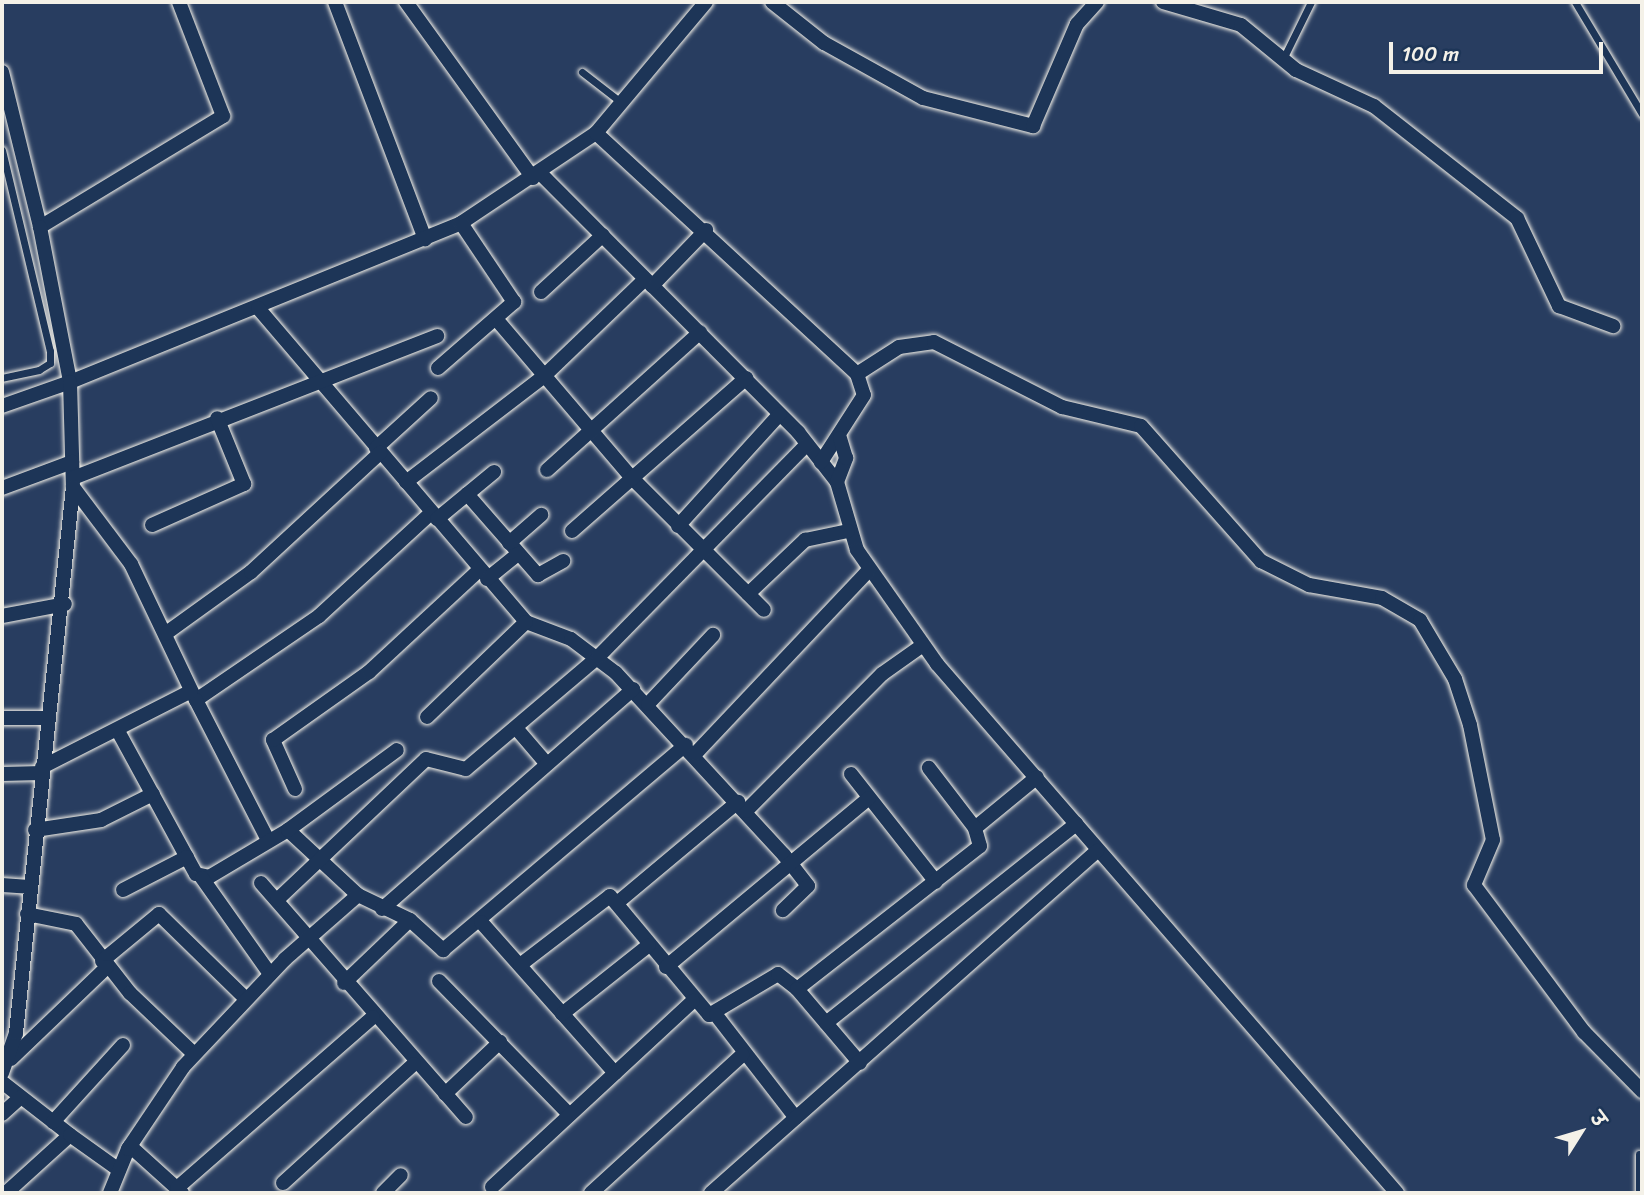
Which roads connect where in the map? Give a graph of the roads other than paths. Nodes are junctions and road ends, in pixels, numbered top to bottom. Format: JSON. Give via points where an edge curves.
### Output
{"nodes":[{"id":1,"x":179,"y":2,"type":"edge"},
{"id":2,"x":335,"y":2,"type":"edge"},
{"id":3,"x":406,"y":2,"type":"edge"},
{"id":4,"x":706,"y":2,"type":"edge"},
{"id":5,"x":772,"y":2,"type":"edge"},
{"id":6,"x":1097,"y":2,"type":"edge"},
{"id":7,"x":1163,"y":2,"type":"edge"},
{"id":8,"x":1311,"y":2,"type":"edge"},
{"id":9,"x":1575,"y":2,"type":"edge"},
{"id":10,"x":1283,"y":59,"type":"junction"},
{"id":11,"x":2,"y":72,"type":"edge"},
{"id":12,"x":582,"y":72,"type":"dead end"},
{"id":13,"x":622,"y":103,"type":"junction"},
{"id":14,"x":1642,"y":114,"type":"edge"},
{"id":15,"x":596,"y":133,"type":"junction"},
{"id":16,"x":2,"y":150,"type":"edge"},
{"id":17,"x":537,"y":175,"type":"junction"},
{"id":18,"x":461,"y":223,"type":"junction"},
{"id":19,"x":40,"y":227,"type":"junction"},
{"id":20,"x":706,"y":230,"type":"junction"},
{"id":21,"x":603,"y":236,"type":"junction"},
{"id":22,"x":425,"y":239,"type":"junction"},
{"id":23,"x":649,"y":283,"type":"junction"},
{"id":24,"x":541,"y":292,"type":"dead end"},
{"id":25,"x":258,"y":308,"type":"junction"},
{"id":26,"x":497,"y":320,"type":"junction"},
{"id":27,"x":1613,"y":326,"type":"dead end"},
{"id":28,"x":700,"y":332,"type":"junction"},
{"id":29,"x":437,"y":336,"type":"dead end"},
{"id":30,"x":438,"y":368,"type":"dead end"},
{"id":31,"x":857,"y":374,"type":"junction"},
{"id":32,"x":544,"y":376,"type":"junction"},
{"id":33,"x":2,"y":378,"type":"edge"},
{"id":34,"x":746,"y":378,"type":"junction"},
{"id":35,"x":317,"y":379,"type":"junction"},
{"id":36,"x":70,"y":382,"type":"junction"},
{"id":37,"x":431,"y":398,"type":"dead end"},
{"id":38,"x":2,"y":406,"type":"edge"},
{"id":39,"x":780,"y":414,"type":"junction"},
{"id":40,"x":217,"y":418,"type":"junction"},
{"id":41,"x":592,"y":431,"type":"junction"},
{"id":42,"x":840,"y":438,"type":"junction"},
{"id":43,"x":807,"y":444,"type":"junction"},
{"id":44,"x":378,"y":450,"type":"junction"},
{"id":45,"x":72,"y":462,"type":"junction"},
{"id":46,"x":821,"y":462,"type":"junction"},
{"id":47,"x":547,"y":470,"type":"dead end"},
{"id":48,"x":494,"y":472,"type":"dead end"},
{"id":49,"x":633,"y":479,"type":"junction"},
{"id":50,"x":406,"y":482,"type":"junction"},
{"id":51,"x":837,"y":482,"type":"junction"},
{"id":52,"x":73,"y":483,"type":"junction"},
{"id":53,"x":2,"y":488,"type":"edge"},
{"id":54,"x":467,"y":494,"type":"junction"},
{"id":55,"x":541,"y":515,"type":"dead end"},
{"id":56,"x":434,"y":516,"type":"junction"},
{"id":57,"x":152,"y":525,"type":"dead end"},
{"id":58,"x":678,"y":526,"type":"junction"},
{"id":59,"x":572,"y":531,"type":"dead end"},
{"id":60,"x":848,"y":531,"type":"junction"},
{"id":61,"x":514,"y":548,"type":"junction"},
{"id":62,"x":705,"y":551,"type":"junction"},
{"id":63,"x":563,"y":561,"type":"dead end"},
{"id":64,"x":869,"y":570,"type":"junction"},
{"id":65,"x":483,"y":574,"type":"junction"},
{"id":66,"x":748,"y":594,"type":"junction"},
{"id":67,"x":65,"y":604,"type":"junction"},
{"id":68,"x":764,"y":610,"type":"dead end"},
{"id":69,"x":2,"y":616,"type":"edge"},
{"id":70,"x":526,"y":621,"type":"junction"},
{"id":71,"x":165,"y":634,"type":"junction"},
{"id":72,"x":713,"y":635,"type":"dead end"},
{"id":73,"x":923,"y":645,"type":"junction"},
{"id":74,"x":598,"y":657,"type":"junction"},
{"id":75,"x":633,"y":689,"type":"junction"},
{"id":76,"x":194,"y":696,"type":"junction"},
{"id":77,"x":648,"y":704,"type":"junction"},
{"id":78,"x":2,"y":718,"type":"edge"},
{"id":79,"x":49,"y":718,"type":"junction"},
{"id":80,"x":427,"y":718,"type":"dead end"},
{"id":81,"x":516,"y":728,"type":"junction"},
{"id":82,"x":118,"y":731,"type":"junction"},
{"id":83,"x":397,"y":750,"type":"dead end"},
{"id":84,"x":690,"y":750,"type":"junction"},
{"id":85,"x":546,"y":764,"type":"junction"},
{"id":86,"x":929,"y":768,"type":"dead end"},
{"id":87,"x":42,"y":770,"type":"junction"},
{"id":88,"x":2,"y":774,"type":"edge"},
{"id":89,"x":851,"y":774,"type":"dead end"},
{"id":90,"x":1037,"y":777,"type":"junction"},
{"id":91,"x":295,"y":789,"type":"dead end"},
{"id":92,"x":153,"y":794,"type":"junction"},
{"id":93,"x":869,"y":798,"type":"junction"},
{"id":94,"x":741,"y":807,"type":"junction"},
{"id":95,"x":1076,"y":824,"type":"junction"},
{"id":96,"x":975,"y":828,"type":"junction"},
{"id":97,"x":35,"y":830,"type":"junction"},
{"id":98,"x":288,"y":830,"type":"junction"},
{"id":99,"x":267,"y":838,"type":"junction"},
{"id":100,"x":1097,"y":851,"type":"junction"},
{"id":101,"x":187,"y":857,"type":"junction"},
{"id":102,"x":321,"y":859,"type":"junction"},
{"id":103,"x":792,"y":865,"type":"junction"},
{"id":104,"x":202,"y":878,"type":"junction"},
{"id":105,"x":936,"y":882,"type":"junction"},
{"id":106,"x":261,"y":883,"type":"dead end"},
{"id":107,"x":2,"y":885,"type":"edge"},
{"id":108,"x":29,"y":887,"type":"junction"},
{"id":109,"x":123,"y":890,"type":"dead end"},
{"id":110,"x":358,"y":895,"type":"junction"},
{"id":111,"x":277,"y":900,"type":"junction"},
{"id":112,"x":617,"y":903,"type":"junction"},
{"id":113,"x":382,"y":909,"type":"junction"},
{"id":114,"x":783,"y":910,"type":"dead end"},
{"id":115,"x":27,"y":914,"type":"junction"},
{"id":116,"x":410,"y":920,"type":"junction"},
{"id":117,"x":481,"y":922,"type":"junction"},
{"id":118,"x":308,"y":939,"type":"junction"},
{"id":119,"x":649,"y":944,"type":"junction"},
{"id":120,"x":104,"y":964,"type":"junction"},
{"id":121,"x":520,"y":965,"type":"junction"},
{"id":122,"x":666,"y":967,"type":"junction"},
{"id":123,"x":270,"y":974,"type":"junction"},
{"id":124,"x":439,"y":981,"type":"dead end"},
{"id":125,"x":344,"y":983,"type":"junction"},
{"id":126,"x":797,"y":989,"type":"junction"},
{"id":127,"x":246,"y":999,"type":"junction"},
{"id":128,"x":693,"y":1001,"type":"junction"},
{"id":129,"x":562,"y":1014,"type":"junction"},
{"id":130,"x":716,"y":1015,"type":"junction"},
{"id":131,"x":373,"y":1017,"type":"junction"},
{"id":132,"x":826,"y":1023,"type":"junction"},
{"id":133,"x":500,"y":1042,"type":"junction"},
{"id":134,"x":123,"y":1045,"type":"dead end"},
{"id":135,"x":194,"y":1054,"type":"junction"},
{"id":136,"x":742,"y":1055,"type":"junction"},
{"id":137,"x":10,"y":1059,"type":"junction"},
{"id":138,"x":414,"y":1063,"type":"junction"},
{"id":139,"x":859,"y":1063,"type":"junction"},
{"id":140,"x":2,"y":1073,"type":"edge"},
{"id":141,"x":615,"y":1073,"type":"junction"},
{"id":142,"x":2,"y":1082,"type":"edge"},
{"id":143,"x":1642,"y":1091,"type":"edge"},
{"id":144,"x":445,"y":1094,"type":"junction"},
{"id":145,"x":21,"y":1097,"type":"junction"},
{"id":146,"x":2,"y":1114,"type":"edge"},
{"id":147,"x":569,"y":1114,"type":"junction"},
{"id":148,"x":466,"y":1116,"type":"dead end"},
{"id":149,"x":796,"y":1118,"type":"junction"},
{"id":150,"x":53,"y":1122,"type":"junction"},
{"id":151,"x":69,"y":1135,"type":"junction"},
{"id":152,"x":130,"y":1146,"type":"junction"},
{"id":153,"x":1639,"y":1154,"type":"dead end"},
{"id":154,"x":119,"y":1170,"type":"junction"},
{"id":155,"x":401,"y":1175,"type":"dead end"},
{"id":156,"x":283,"y":1183,"type":"dead end"},
{"id":157,"x":492,"y":1187,"type":"dead end"},
{"id":158,"x":179,"y":1191,"type":"edge"},
{"id":159,"x":110,"y":1192,"type":"edge"},
{"id":160,"x":6,"y":1193,"type":"edge"},
{"id":161,"x":383,"y":1193,"type":"edge"},
{"id":162,"x":591,"y":1193,"type":"edge"},
{"id":163,"x":710,"y":1193,"type":"edge"},
{"id":164,"x":1396,"y":1193,"type":"edge"},
{"id":165,"x":1639,"y":1193,"type":"edge"}],
"edges":[{"from":1,"to":19,"type":"street","via":[[223,116]]},
{"from":2,"to":22,"type":"street"},
{"from":3,"to":17,"type":"street"},
{"from":4,"to":13,"type":"street"},
{"from":5,"to":6,"type":"street","via":[[824,43],[923,98],[1033,126],[1077,24]]},
{"from":7,"to":10,"type":"street","via":[[1241,25]]},
{"from":8,"to":10,"type":"lane","via":[[1296,44]]},
{"from":9,"to":14,"type":"lane"},
{"from":10,"to":27,"type":"street","via":[[1374,106],[1517,218],[1559,306]]},
{"from":11,"to":19,"type":"street"},
{"from":12,"to":13,"type":"lane"},
{"from":13,"to":15,"type":"street"},
{"from":15,"to":17,"type":"street"},
{"from":15,"to":20,"type":"street"},
{"from":16,"to":33,"type":"lane","via":[[50,363]]},
{"from":17,"to":18,"type":"street"},
{"from":17,"to":21,"type":"street"},
{"from":18,"to":22,"type":"street"},
{"from":18,"to":26,"type":"street","via":[[512,296],[512,307]]},
{"from":19,"to":36,"type":"street"},
{"from":20,"to":23,"type":"street"},
{"from":20,"to":31,"type":"street"},
{"from":21,"to":23,"type":"street"},
{"from":21,"to":24,"type":"street"},
{"from":22,"to":25,"type":"street"},
{"from":23,"to":28,"type":"street"},
{"from":23,"to":32,"type":"street"},
{"from":25,"to":35,"type":"street"},
{"from":25,"to":36,"type":"street"},
{"from":26,"to":30,"type":"street"},
{"from":26,"to":32,"type":"street"},
{"from":28,"to":34,"type":"street"},
{"from":28,"to":41,"type":"street"},
{"from":29,"to":35,"type":"street"},
{"from":31,"to":42,"type":"street","via":[[864,395]]},
{"from":31,"to":143,"type":"street","via":[[899,347],[934,342],[956,347],[1062,407],[1141,426],[1261,561],[1309,584],[1382,598],[1420,620],[1455,679],[1470,725],[1493,840],[1474,885],[1584,1032]]},
{"from":32,"to":41,"type":"street"},
{"from":32,"to":50,"type":"street"},
{"from":34,"to":39,"type":"street"},
{"from":34,"to":49,"type":"street"},
{"from":35,"to":40,"type":"street"},
{"from":35,"to":44,"type":"street"},
{"from":36,"to":38,"type":"street"},
{"from":36,"to":45,"type":"street"},
{"from":37,"to":44,"type":"street"},
{"from":39,"to":43,"type":"street"},
{"from":39,"to":58,"type":"street"},
{"from":40,"to":52,"type":"street"},
{"from":40,"to":57,"type":"street","via":[[244,484]]},
{"from":41,"to":47,"type":"street"},
{"from":41,"to":49,"type":"street"},
{"from":42,"to":46,"type":"street"},
{"from":42,"to":51,"type":"street","via":[[846,458]]},
{"from":43,"to":46,"type":"street"},
{"from":43,"to":62,"type":"street"},
{"from":44,"to":50,"type":"street"},
{"from":44,"to":71,"type":"street","via":[[251,572]]},
{"from":45,"to":52,"type":"street"},
{"from":45,"to":53,"type":"street"},
{"from":46,"to":51,"type":"street"},
{"from":48,"to":54,"type":"street"},
{"from":49,"to":58,"type":"street"},
{"from":49,"to":59,"type":"street"},
{"from":50,"to":56,"type":"street"},
{"from":51,"to":60,"type":"street"},
{"from":52,"to":67,"type":"street"},
{"from":52,"to":71,"type":"street","via":[[125,555]]},
{"from":54,"to":56,"type":"street"},
{"from":54,"to":61,"type":"street"},
{"from":55,"to":61,"type":"street"},
{"from":56,"to":65,"type":"street"},
{"from":56,"to":76,"type":"street","via":[[319,616]]},
{"from":58,"to":62,"type":"street"},
{"from":60,"to":64,"type":"street"},
{"from":60,"to":66,"type":"street","via":[[805,540]]},
{"from":61,"to":63,"type":"street","via":[[544,576]]},
{"from":61,"to":65,"type":"street"},
{"from":62,"to":66,"type":"street"},
{"from":62,"to":74,"type":"street"},
{"from":64,"to":73,"type":"street"},
{"from":64,"to":84,"type":"street"},
{"from":65,"to":70,"type":"street"},
{"from":65,"to":91,"type":"street","via":[[378,665],[273,740]]},
{"from":66,"to":68,"type":"street"},
{"from":67,"to":69,"type":"street"},
{"from":67,"to":79,"type":"street"},
{"from":70,"to":74,"type":"street"},
{"from":70,"to":80,"type":"street"},
{"from":71,"to":76,"type":"street"},
{"from":72,"to":77,"type":"street"},
{"from":73,"to":90,"type":"street"},
{"from":73,"to":94,"type":"street","via":[[883,674]]},
{"from":74,"to":75,"type":"street"},
{"from":74,"to":81,"type":"street"},
{"from":75,"to":77,"type":"street"},
{"from":75,"to":85,"type":"street"},
{"from":76,"to":82,"type":"street"},
{"from":76,"to":99,"type":"street"},
{"from":77,"to":84,"type":"street"},
{"from":78,"to":79,"type":"street"},
{"from":79,"to":87,"type":"street"},
{"from":81,"to":85,"type":"street"},
{"from":81,"to":102,"type":"street","via":[[466,769],[426,759]]},
{"from":82,"to":87,"type":"street"},
{"from":82,"to":92,"type":"street"},
{"from":83,"to":98,"type":"street"},
{"from":84,"to":94,"type":"street"},
{"from":84,"to":117,"type":"street"},
{"from":85,"to":113,"type":"street"},
{"from":86,"to":96,"type":"street"},
{"from":87,"to":88,"type":"street"},
{"from":87,"to":97,"type":"street"},
{"from":89,"to":93,"type":"street"},
{"from":90,"to":95,"type":"street"},
{"from":90,"to":96,"type":"street"},
{"from":92,"to":97,"type":"street","via":[[101,820]]},
{"from":92,"to":101,"type":"street"},
{"from":93,"to":103,"type":"street"},
{"from":93,"to":105,"type":"street"},
{"from":94,"to":103,"type":"street"},
{"from":94,"to":112,"type":"street"},
{"from":95,"to":100,"type":"street"},
{"from":95,"to":132,"type":"street"},
{"from":96,"to":105,"type":"street","via":[[981,846]]},
{"from":97,"to":108,"type":"street"},
{"from":98,"to":99,"type":"street"},
{"from":98,"to":102,"type":"street"},
{"from":99,"to":104,"type":"street"},
{"from":100,"to":139,"type":"street"},
{"from":100,"to":164,"type":"street"},
{"from":101,"to":104,"type":"street"},
{"from":101,"to":109,"type":"street"},
{"from":102,"to":110,"type":"street"},
{"from":102,"to":111,"type":"street"},
{"from":103,"to":114,"type":"street","via":[[808,886]]},
{"from":103,"to":122,"type":"street"},
{"from":104,"to":123,"type":"street"},
{"from":105,"to":126,"type":"street"},
{"from":106,"to":111,"type":"street"},
{"from":107,"to":108,"type":"street"},
{"from":108,"to":115,"type":"street"},
{"from":110,"to":113,"type":"street"},
{"from":110,"to":118,"type":"street"},
{"from":111,"to":118,"type":"street"},
{"from":112,"to":119,"type":"street"},
{"from":112,"to":121,"type":"street","via":[[603,896]]},
{"from":113,"to":116,"type":"street"},
{"from":115,"to":120,"type":"street","via":[[68,919]]},
{"from":115,"to":137,"type":"street"},
{"from":116,"to":117,"type":"street","via":[[443,950]]},
{"from":116,"to":125,"type":"street"},
{"from":117,"to":121,"type":"street"},
{"from":118,"to":123,"type":"street"},
{"from":118,"to":125,"type":"street"},
{"from":119,"to":122,"type":"street"},
{"from":119,"to":129,"type":"street"},
{"from":120,"to":127,"type":"street","via":[[159,914]]},
{"from":120,"to":135,"type":"street"},
{"from":120,"to":137,"type":"street"},
{"from":121,"to":129,"type":"street"},
{"from":122,"to":128,"type":"street"},
{"from":123,"to":127,"type":"street"},
{"from":124,"to":133,"type":"street"},
{"from":125,"to":131,"type":"street"},
{"from":126,"to":130,"type":"street","via":[[778,974]]},
{"from":126,"to":132,"type":"street"},
{"from":127,"to":135,"type":"street"},
{"from":128,"to":130,"type":"street"},
{"from":128,"to":141,"type":"street"},
{"from":129,"to":141,"type":"street"},
{"from":130,"to":136,"type":"street"},
{"from":131,"to":138,"type":"street"},
{"from":131,"to":158,"type":"street"},
{"from":132,"to":139,"type":"street"},
{"from":133,"to":144,"type":"street"},
{"from":133,"to":147,"type":"street"},
{"from":134,"to":150,"type":"street"},
{"from":135,"to":152,"type":"street"},
{"from":136,"to":149,"type":"street"},
{"from":136,"to":162,"type":"street"},
{"from":137,"to":140,"type":"street"},
{"from":138,"to":144,"type":"street"},
{"from":138,"to":156,"type":"street"},
{"from":139,"to":149,"type":"street"},
{"from":141,"to":147,"type":"street"},
{"from":142,"to":145,"type":"street"},
{"from":144,"to":148,"type":"street"},
{"from":145,"to":146,"type":"street"},
{"from":145,"to":150,"type":"street"},
{"from":147,"to":157,"type":"street"},
{"from":149,"to":163,"type":"street"},
{"from":150,"to":151,"type":"street"},
{"from":151,"to":154,"type":"street"},
{"from":151,"to":160,"type":"street"},
{"from":152,"to":154,"type":"street"},
{"from":152,"to":158,"type":"street"},
{"from":153,"to":165,"type":"lane"},
{"from":154,"to":159,"type":"street"},
{"from":155,"to":161,"type":"street"}]}
